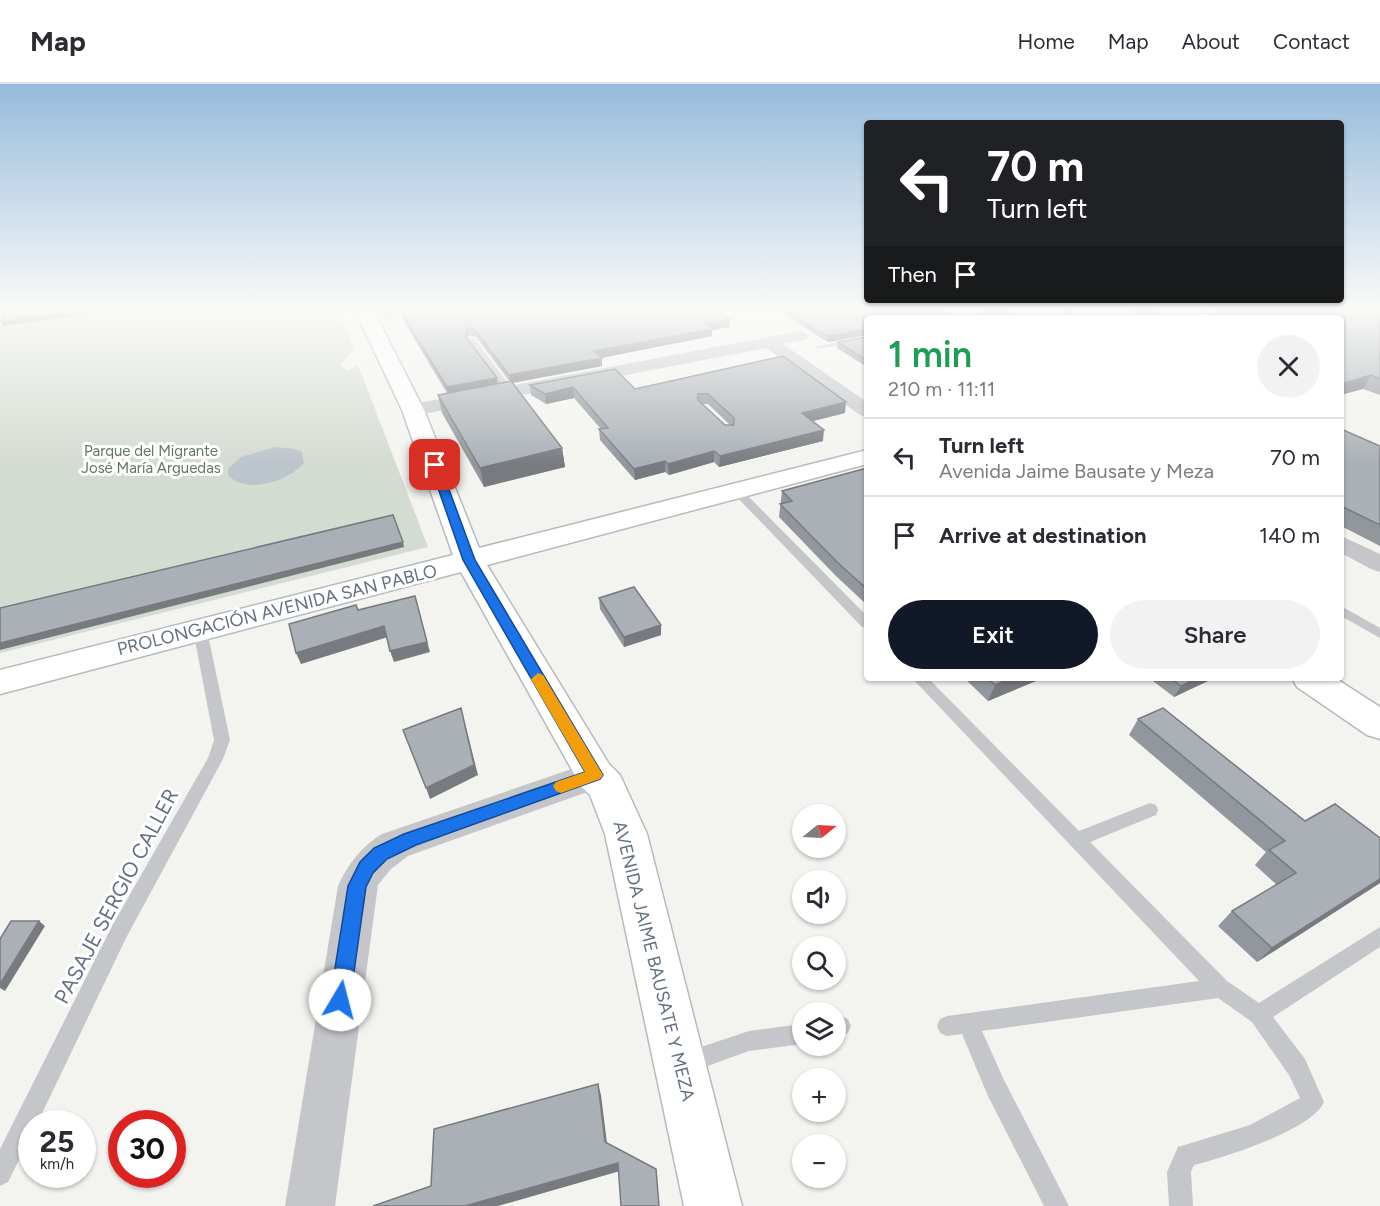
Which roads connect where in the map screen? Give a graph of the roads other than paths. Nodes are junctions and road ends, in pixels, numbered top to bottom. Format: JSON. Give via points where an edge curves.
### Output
{"nodes":[{"id":1,"x":388,"y":360,"type":"edge"},
{"id":2,"x":486,"y":360,"type":"edge"},
{"id":3,"x":675,"y":360,"type":"edge"},
{"id":4,"x":796,"y":360,"type":"edge"},
{"id":5,"x":510,"y":392,"type":"junction"},
{"id":6,"x":864,"y":409,"type":"edge"},
{"id":7,"x":413,"y":410,"type":"junction"},
{"id":8,"x":864,"y":458,"type":"edge"},
{"id":9,"x":737,"y":491,"type":"junction"},
{"id":10,"x":1344,"y":545,"type":"edge"},
{"id":11,"x":469,"y":560,"type":"junction"},
{"id":12,"x":1380,"y":564,"type":"edge"},
{"id":13,"x":1344,"y":612,"type":"edge"},
{"id":14,"x":864,"y":621,"type":"edge"},
{"id":15,"x":201,"y":630,"type":"junction"},
{"id":16,"x":1380,"y":634,"type":"edge"},
{"id":17,"x":922,"y":681,"type":"edge"},
{"id":18,"x":1314,"y":681,"type":"edge"},
{"id":19,"x":0,"y":682,"type":"edge"},
{"id":20,"x":1380,"y":725,"type":"edge"},
{"id":21,"x":595,"y":775,"type":"junction"},
{"id":22,"x":1150,"y":810,"type":"dead end"},
{"id":23,"x":1077,"y":840,"type":"junction"},
{"id":24,"x":1380,"y":936,"type":"edge"},
{"id":25,"x":1220,"y":988,"type":"junction"},
{"id":26,"x":1259,"y":1015,"type":"junction"},
{"id":27,"x":792,"y":1035,"type":"edge"},
{"id":28,"x":680,"y":1065,"type":"junction"},
{"id":29,"x":0,"y":1174,"type":"edge"},
{"id":30,"x":310,"y":1206,"type":"edge"},
{"id":31,"x":713,"y":1206,"type":"edge"},
{"id":32,"x":1057,"y":1206,"type":"edge"},
{"id":33,"x":1181,"y":1206,"type":"edge"}],
"edges":[{"from":1,"to":7,"type":"street","name":"AVENIDA JAIME BAUSATE Y MEZA"},
{"from":2,"to":5,"type":"lane"},
{"from":3,"to":5,"type":"street"},
{"from":4,"to":6,"type":"street"},
{"from":5,"to":7,"type":"street"},
{"from":7,"to":11,"type":"street","name":"AVENIDA JAIME BAUSATE Y MEZA"},
{"from":8,"to":9,"type":"street","name":"PROLONGACIÓN AVENIDA SAN PABLO"},
{"from":9,"to":11,"type":"street","name":"PROLONGACIÓN AVENIDA SAN PABLO"},
{"from":9,"to":14,"type":"lane"},
{"from":10,"to":12,"type":"street"},
{"from":11,"to":15,"type":"street","name":"PROLONGACIÓN AVENIDA SAN PABLO"},
{"from":11,"to":21,"type":"street","name":"AVENIDA JAIME BAUSATE Y MEZA"},
{"from":13,"to":16,"type":"lane"},
{"from":15,"to":19,"type":"street","name":"PROLONGACIÓN AVENIDA SAN PABLO"},
{"from":15,"to":29,"type":"lane","name":"PASAJE SERGIO CALLER","via":[[222,740],[215,759],[119,932]]},
{"from":17,"to":23,"type":"lane"},
{"from":18,"to":20,"type":"street"},
{"from":21,"to":28,"type":"street","name":"AVENIDA JAIME BAUSATE Y MEZA","via":[[606,786],[626,834]]},
{"from":21,"to":30,"type":"street","via":[[395,845],[366,867],[357,886]]},
{"from":22,"to":23,"type":"lane"},
{"from":23,"to":25,"type":"lane"},
{"from":24,"to":26,"type":"lane"},
{"from":25,"to":26,"type":"lane"},
{"from":25,"to":32,"type":"lane","via":[[957,1024],[996,1088]]},
{"from":26,"to":33,"type":"lane","via":[[1297,1067],[1313,1102],[1299,1113],[1223,1148],[1186,1155],[1179,1172]]},
{"from":27,"to":28,"type":"lane","via":[[749,1041]]},
{"from":28,"to":31,"type":"street","name":"AVENIDA JAIME BAUSATE Y MEZA"}]}
